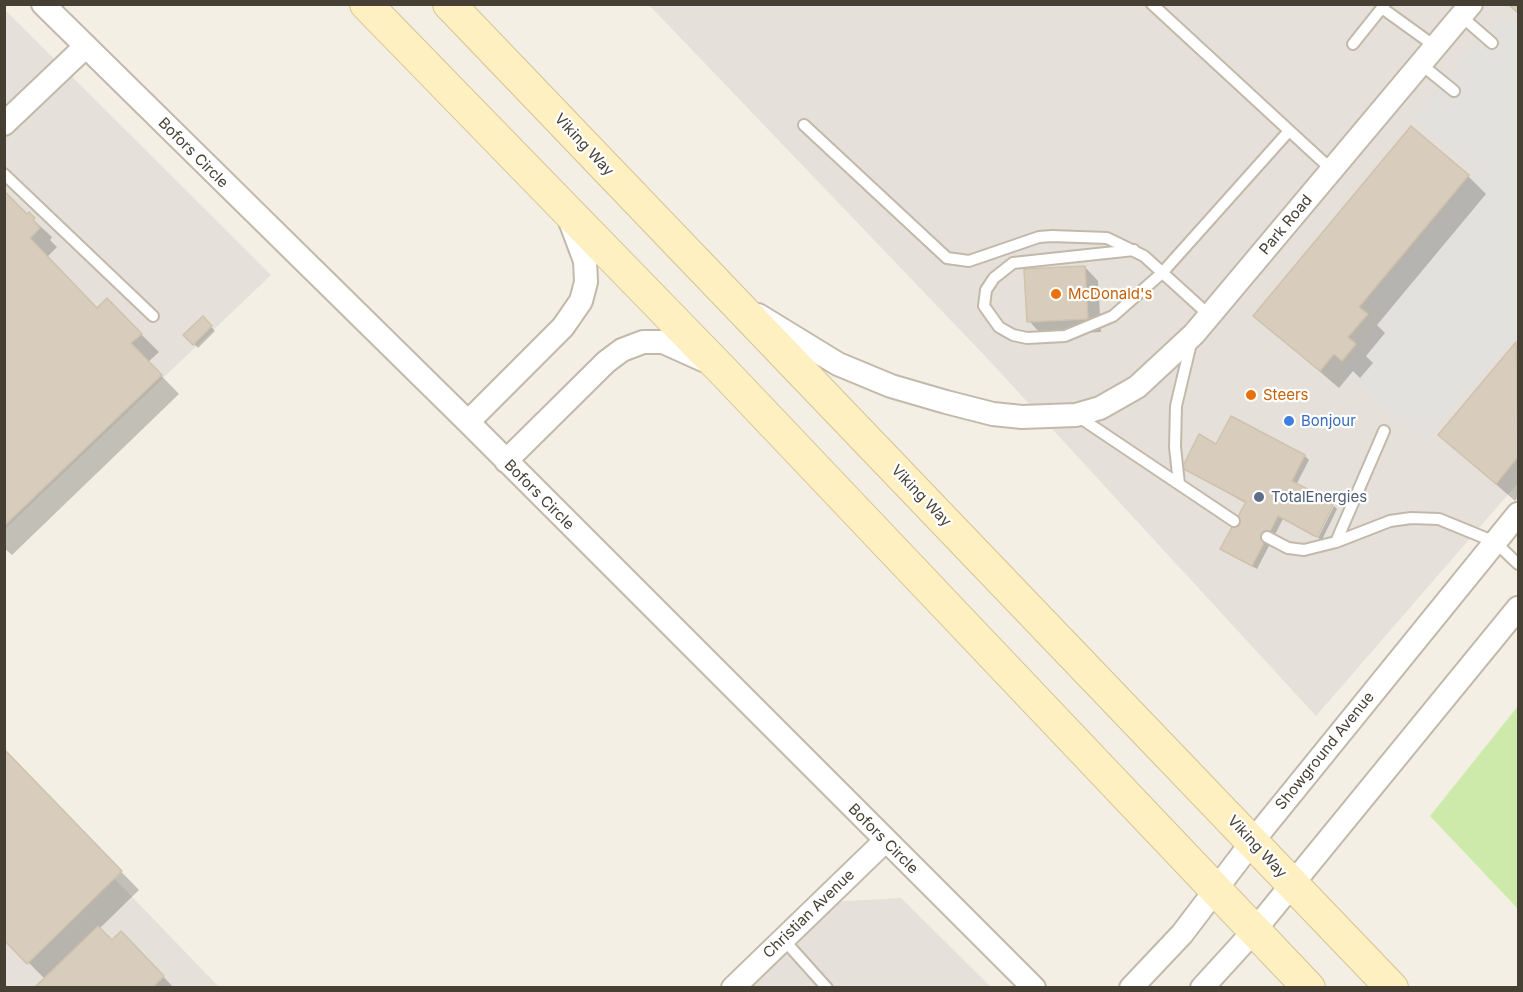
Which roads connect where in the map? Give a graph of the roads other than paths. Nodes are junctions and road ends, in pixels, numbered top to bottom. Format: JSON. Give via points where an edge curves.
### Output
{"nodes":[{"id":1,"x":43,"y":4,"type":"edge"},
{"id":2,"x":366,"y":4,"type":"edge"},
{"id":3,"x":449,"y":4,"type":"edge"},
{"id":4,"x":1152,"y":4,"type":"edge"},
{"id":5,"x":1383,"y":6,"type":"edge"},
{"id":6,"x":1466,"y":10,"type":"edge"},
{"id":7,"x":1492,"y":43,"type":"dead end"},
{"id":8,"x":1353,"y":44,"type":"dead end"},
{"id":9,"x":86,"y":46,"type":"junction"},
{"id":10,"x":1436,"y":47,"type":"junction"},
{"id":11,"x":1422,"y":65,"type":"junction"},
{"id":12,"x":1454,"y":91,"type":"dead end"},
{"id":13,"x":4,"y":124,"type":"edge"},
{"id":14,"x":804,"y":124,"type":"dead end"},
{"id":15,"x":1289,"y":131,"type":"junction"},
{"id":16,"x":1333,"y":171,"type":"junction"},
{"id":17,"x":4,"y":174,"type":"edge"},
{"id":18,"x":561,"y":203,"type":"junction"},
{"id":19,"x":1134,"y":250,"type":"junction"},
{"id":20,"x":1162,"y":273,"type":"junction"},
{"id":21,"x":726,"y":295,"type":"junction"},
{"id":22,"x":1209,"y":315,"type":"junction"},
{"id":23,"x":153,"y":316,"type":"dead end"},
{"id":24,"x":1194,"y":334,"type":"junction"},
{"id":25,"x":727,"y":375,"type":"junction"},
{"id":26,"x":1076,"y":415,"type":"junction"},
{"id":27,"x":468,"y":422,"type":"junction"},
{"id":28,"x":1384,"y":431,"type":"dead end"},
{"id":29,"x":506,"y":461,"type":"junction"},
{"id":30,"x":1179,"y":484,"type":"junction"},
{"id":31,"x":1518,"y":514,"type":"edge"},
{"id":32,"x":1234,"y":521,"type":"dead end"},
{"id":33,"x":1267,"y":537,"type":"dead end"},
{"id":34,"x":1336,"y":542,"type":"junction"},
{"id":35,"x":1495,"y":542,"type":"junction"},
{"id":36,"x":1518,"y":564,"type":"edge"},
{"id":37,"x":1518,"y":608,"type":"edge"},
{"id":38,"x":885,"y":841,"type":"junction"},
{"id":39,"x":1252,"y":842,"type":"junction"},
{"id":40,"x":1292,"y":885,"type":"junction"},
{"id":41,"x":1216,"y":891,"type":"junction"},
{"id":42,"x":1254,"y":931,"type":"junction"},
{"id":43,"x":783,"y":939,"type":"junction"},
{"id":44,"x":1027,"y":985,"type":"edge"},
{"id":45,"x":733,"y":987,"type":"edge"},
{"id":46,"x":827,"y":987,"type":"edge"},
{"id":47,"x":1131,"y":987,"type":"edge"},
{"id":48,"x":1202,"y":987,"type":"edge"},
{"id":49,"x":1309,"y":987,"type":"edge"},
{"id":50,"x":1392,"y":987,"type":"edge"}],
"edges":[{"from":1,"to":9,"type":"street","name":"Bofors Circle"},
{"from":2,"to":18,"type":"main road"},
{"from":3,"to":21,"type":"main road","name":"Viking Way"},
{"from":4,"to":15,"type":"lane"},
{"from":5,"to":8,"type":"lane"},
{"from":5,"to":10,"type":"lane"},
{"from":6,"to":7,"type":"lane"},
{"from":6,"to":10,"type":"street","name":"Park Road"},
{"from":9,"to":13,"type":"street"},
{"from":9,"to":27,"type":"street","name":"Bofors Circle"},
{"from":10,"to":11,"type":"street","name":"Park Road"},
{"from":11,"to":12,"type":"lane"},
{"from":11,"to":16,"type":"street","name":"Park Road"},
{"from":14,"to":19,"type":"lane","via":[[946,258],[969,261],[1052,236],[1107,238]]},
{"from":15,"to":16,"type":"lane"},
{"from":15,"to":20,"type":"lane"},
{"from":16,"to":22,"type":"street","name":"Park Road"},
{"from":17,"to":23,"type":"lane"},
{"from":18,"to":25,"type":"main road"},
{"from":18,"to":27,"type":"street","via":[[585,261],[586,282],[581,301],[563,327]]},
{"from":19,"to":20,"type":"lane"},
{"from":19,"to":20,"type":"lane","via":[[1013,263],[994,278],[986,290],[984,306],[999,327],[1013,335],[1065,336],[1113,316]]},
{"from":20,"to":22,"type":"lane"},
{"from":21,"to":26,"type":"street","name":"Park Road","via":[[838,364],[891,386],[993,414]]},
{"from":21,"to":39,"type":"main road","name":"Viking Way"},
{"from":22,"to":24,"type":"street","name":"Park Road"},
{"from":24,"to":26,"type":"street","name":"Park Road","via":[[1137,387],[1100,408]]},
{"from":24,"to":30,"type":"lane","via":[[1176,406]]},
{"from":25,"to":29,"type":"street","via":[[691,352],[663,342],[629,347],[606,362]]},
{"from":25,"to":41,"type":"main road"},
{"from":26,"to":30,"type":"lane"},
{"from":27,"to":29,"type":"street","name":"Bofors Circle"},
{"from":28,"to":34,"type":"lane"},
{"from":29,"to":38,"type":"street","name":"Bofors Circle"},
{"from":30,"to":32,"type":"lane"},
{"from":31,"to":35,"type":"street","name":"Showground Avenue"},
{"from":33,"to":34,"type":"lane","via":[[1287,548],[1304,550]]},
{"from":34,"to":35,"type":"lane","via":[[1390,521],[1411,518],[1439,519]]},
{"from":35,"to":36,"type":"lane"},
{"from":35,"to":39,"type":"street","name":"Showground Avenue"},
{"from":37,"to":40,"type":"street"},
{"from":38,"to":43,"type":"street","name":"Christian Avenue"},
{"from":38,"to":44,"type":"street","name":"Bofors Circle"},
{"from":39,"to":40,"type":"main road","name":"Viking Way"},
{"from":39,"to":41,"type":"street","name":"Showground Avenue"},
{"from":40,"to":42,"type":"street"},
{"from":40,"to":50,"type":"main road","name":"Viking Way"},
{"from":41,"to":42,"type":"main road"},
{"from":41,"to":47,"type":"street","name":"Showground Avenue","via":[[1182,934]]},
{"from":42,"to":48,"type":"street"},
{"from":42,"to":49,"type":"main road"},
{"from":43,"to":45,"type":"street","name":"Christian Avenue"},
{"from":43,"to":46,"type":"lane"}]}
